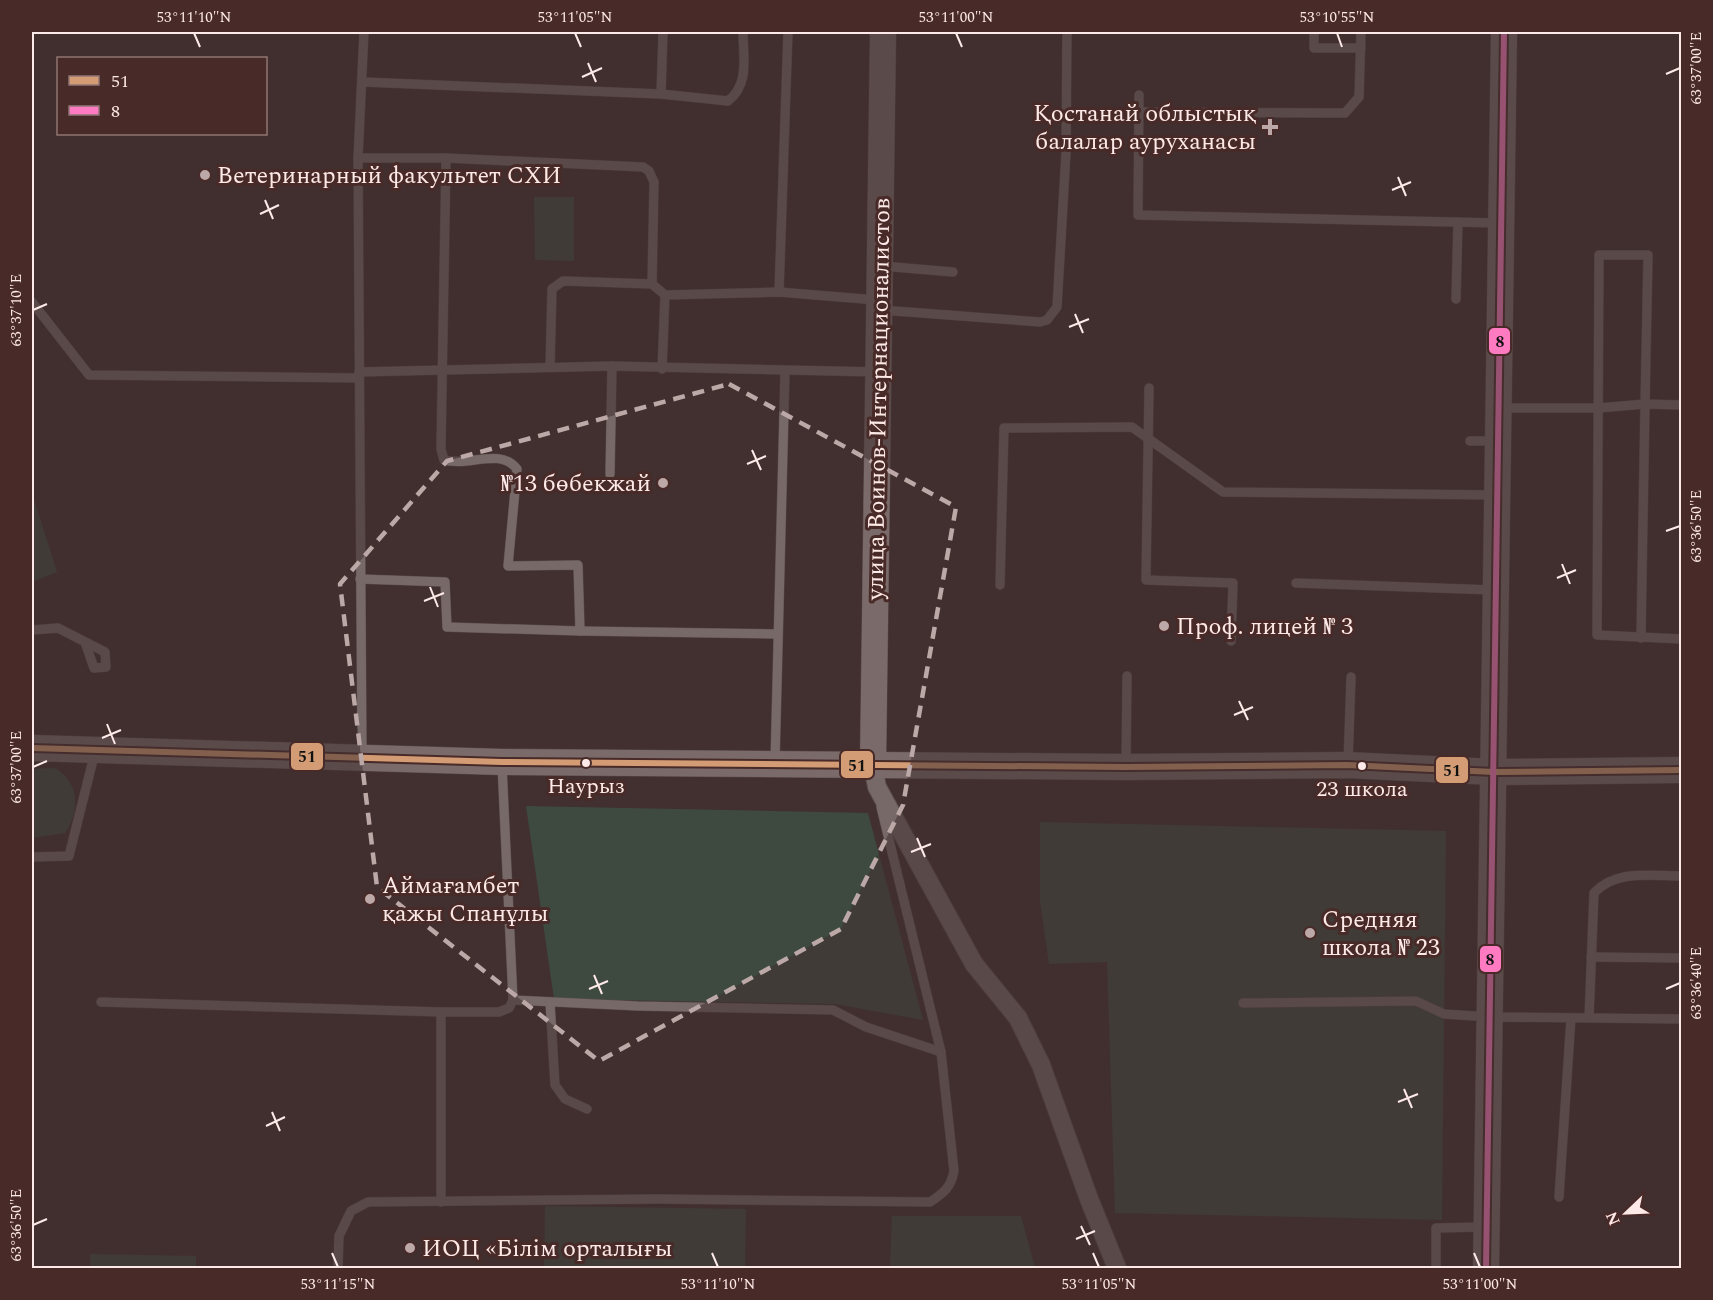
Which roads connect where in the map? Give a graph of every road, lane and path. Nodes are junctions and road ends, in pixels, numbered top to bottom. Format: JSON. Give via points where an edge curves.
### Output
{"nodes":[{"id":1,"x":364,"y":32,"type":"edge"},
{"id":2,"x":663,"y":32,"type":"edge"},
{"id":3,"x":743,"y":32,"type":"edge"},
{"id":4,"x":788,"y":32,"type":"edge"},
{"id":5,"x":883,"y":32,"type":"edge"},
{"id":6,"x":1067,"y":32,"type":"edge"},
{"id":7,"x":1314,"y":32,"type":"edge"},
{"id":8,"x":1361,"y":32,"type":"edge"},
{"id":9,"x":1504,"y":32,"type":"edge"},
{"id":10,"x":1361,"y":48,"type":"junction"},
{"id":11,"x":363,"y":82,"type":"junction"},
{"id":12,"x":661,"y":94,"type":"junction"},
{"id":13,"x":1139,"y":95,"type":"dead end"},
{"id":14,"x":1139,"y":112,"type":"junction"},
{"id":15,"x":358,"y":158,"type":"junction"},
{"id":16,"x":446,"y":158,"type":"junction"},
{"id":17,"x":1458,"y":222,"type":"junction"},
{"id":18,"x":1501,"y":223,"type":"junction"},
{"id":19,"x":879,"y":266,"type":"junction"},
{"id":20,"x":952,"y":272,"type":"dead end"},
{"id":21,"x":652,"y":284,"type":"junction"},
{"id":22,"x":778,"y":292,"type":"junction"},
{"id":23,"x":665,"y":295,"type":"junction"},
{"id":24,"x":1456,"y":299,"type":"dead end"},
{"id":25,"x":32,"y":302,"type":"edge"},
{"id":26,"x":879,"y":305,"type":"junction"},
{"id":27,"x":612,"y":366,"type":"junction"},
{"id":28,"x":550,"y":367,"type":"junction"},
{"id":29,"x":662,"y":369,"type":"junction"},
{"id":30,"x":442,"y":372,"type":"junction"},
{"id":31,"x":785,"y":372,"type":"junction"},
{"id":32,"x":878,"y":372,"type":"junction"},
{"id":33,"x":359,"y":375,"type":"junction"},
{"id":34,"x":1149,"y":388,"type":"dead end"},
{"id":35,"x":1645,"y":404,"type":"junction"},
{"id":36,"x":1682,"y":405,"type":"edge"},
{"id":37,"x":1499,"y":408,"type":"junction"},
{"id":38,"x":1598,"y":408,"type":"junction"},
{"id":39,"x":1148,"y":438,"type":"junction"},
{"id":40,"x":1470,"y":441,"type":"dead end"},
{"id":41,"x":1498,"y":441,"type":"junction"},
{"id":42,"x":610,"y":474,"type":"dead end"},
{"id":43,"x":1498,"y":495,"type":"junction"},
{"id":44,"x":360,"y":579,"type":"junction"},
{"id":45,"x":1296,"y":583,"type":"dead end"},
{"id":46,"x":1000,"y":585,"type":"dead end"},
{"id":47,"x":1496,"y":590,"type":"junction"},
{"id":48,"x":32,"y":630,"type":"edge"},
{"id":49,"x":580,"y":631,"type":"junction"},
{"id":50,"x":778,"y":634,"type":"junction"},
{"id":51,"x":1641,"y":638,"type":"junction"},
{"id":52,"x":1682,"y":639,"type":"edge"},
{"id":53,"x":1231,"y":641,"type":"dead end"},
{"id":54,"x":85,"y":642,"type":"dead end"},
{"id":55,"x":1127,"y":676,"type":"dead end"},
{"id":56,"x":1351,"y":677,"type":"dead end"},
{"id":57,"x":32,"y":748,"type":"edge"},
{"id":58,"x":95,"y":749,"type":"junction"},
{"id":59,"x":362,"y":757,"type":"junction"},
{"id":60,"x":502,"y":762,"type":"junction"},
{"id":61,"x":775,"y":765,"type":"junction"},
{"id":62,"x":1347,"y":765,"type":"junction"},
{"id":63,"x":1126,"y":767,"type":"junction"},
{"id":64,"x":1682,"y":770,"type":"edge"},
{"id":65,"x":1494,"y":772,"type":"junction"},
{"id":66,"x":875,"y":776,"type":"junction"},
{"id":67,"x":32,"y":857,"type":"edge"},
{"id":68,"x":1682,"y":876,"type":"edge"},
{"id":69,"x":1591,"y":957,"type":"junction"},
{"id":70,"x":1682,"y":957,"type":"edge"},
{"id":71,"x":513,"y":1000,"type":"junction"},
{"id":72,"x":101,"y":1002,"type":"dead end"},
{"id":73,"x":550,"y":1002,"type":"junction"},
{"id":74,"x":1243,"y":1003,"type":"dead end"},
{"id":75,"x":441,"y":1012,"type":"junction"},
{"id":76,"x":1490,"y":1017,"type":"junction"},
{"id":77,"x":1571,"y":1018,"type":"junction"},
{"id":78,"x":1589,"y":1018,"type":"junction"},
{"id":79,"x":1682,"y":1019,"type":"edge"},
{"id":80,"x":940,"y":1052,"type":"junction"},
{"id":81,"x":587,"y":1109,"type":"dead end"},
{"id":82,"x":1559,"y":1197,"type":"dead end"},
{"id":83,"x":441,"y":1202,"type":"junction"},
{"id":84,"x":1487,"y":1227,"type":"junction"},
{"id":85,"x":338,"y":1269,"type":"edge"},
{"id":86,"x":1117,"y":1269,"type":"edge"},
{"id":87,"x":1436,"y":1269,"type":"edge"},
{"id":88,"x":1486,"y":1269,"type":"edge"}],
"edges":[{"from":1,"to":11,"type":"lane"},
{"from":2,"to":12,"type":"lane"},
{"from":3,"to":12,"type":"lane","via":[[743,80],[736,95],[728,101]]},
{"from":4,"to":22,"type":"lane"},
{"from":5,"to":19,"type":"main road","name":"улица Воинов-Интернационалистов"},
{"from":6,"to":26,"type":"lane","via":[[1066,153],[1057,307],[1053,314],[1040,322]]},
{"from":7,"to":10,"type":"lane","via":[[1314,48]]},
{"from":8,"to":10,"type":"lane"},
{"from":9,"to":18,"type":"main road"},
{"from":10,"to":14,"type":"lane","via":[[1359,97],[1345,113]]},
{"from":11,"to":12,"type":"lane"},
{"from":11,"to":15,"type":"lane"},
{"from":13,"to":14,"type":"lane"},
{"from":14,"to":17,"type":"lane","via":[[1138,215]]},
{"from":15,"to":16,"type":"lane"},
{"from":15,"to":33,"type":"lane"},
{"from":16,"to":21,"type":"lane","via":[[643,167],[654,182]]},
{"from":16,"to":30,"type":"lane"},
{"from":17,"to":18,"type":"lane"},
{"from":17,"to":24,"type":"lane"},
{"from":18,"to":37,"type":"main road"},
{"from":19,"to":20,"type":"lane"},
{"from":19,"to":26,"type":"main road","name":"улица Воинов-Интернационалистов"},
{"from":21,"to":23,"type":"lane"},
{"from":21,"to":28,"type":"lane","via":[[556,284],[552,289]]},
{"from":22,"to":23,"type":"lane"},
{"from":22,"to":26,"type":"lane"},
{"from":23,"to":29,"type":"lane"},
{"from":25,"to":33,"type":"lane","via":[[89,375]]},
{"from":26,"to":32,"type":"main road","name":"улица Воинов-Интернационалистов"},
{"from":27,"to":28,"type":"lane"},
{"from":27,"to":29,"type":"lane"},
{"from":27,"to":42,"type":"lane"},
{"from":28,"to":30,"type":"lane"},
{"from":29,"to":31,"type":"lane"},
{"from":30,"to":33,"type":"lane"},
{"from":30,"to":49,"type":"lane","via":[[444,460],[454,463],[505,458],[512,462],[517,469],[508,566],[578,565]]},
{"from":31,"to":32,"type":"lane"},
{"from":31,"to":50,"type":"lane"},
{"from":32,"to":66,"type":"main road","name":"улица Воинов-Интернационалистов"},
{"from":33,"to":44,"type":"lane"},
{"from":34,"to":39,"type":"lane"},
{"from":35,"to":36,"type":"lane"},
{"from":35,"to":38,"type":"lane"},
{"from":35,"to":38,"type":"lane","via":[[1648,255],[1599,255]]},
{"from":35,"to":51,"type":"lane"},
{"from":37,"to":38,"type":"lane"},
{"from":37,"to":41,"type":"main road"},
{"from":38,"to":51,"type":"lane","via":[[1597,635]]},
{"from":39,"to":43,"type":"lane","via":[[1223,492]]},
{"from":39,"to":46,"type":"lane","via":[[1132,427],[1004,428]]},
{"from":39,"to":53,"type":"lane","via":[[1146,580],[1233,583]]},
{"from":40,"to":41,"type":"lane"},
{"from":41,"to":43,"type":"main road"},
{"from":43,"to":47,"type":"main road"},
{"from":44,"to":49,"type":"lane","via":[[445,582],[447,627]]},
{"from":44,"to":59,"type":"lane"},
{"from":45,"to":47,"type":"lane"},
{"from":47,"to":65,"type":"main road"},
{"from":48,"to":54,"type":"lane","via":[[58,628]]},
{"from":49,"to":50,"type":"lane"},
{"from":50,"to":61,"type":"lane"},
{"from":51,"to":52,"type":"lane"},
{"from":55,"to":63,"type":"lane"},
{"from":56,"to":62,"type":"lane"},
{"from":57,"to":58,"type":"main road"},
{"from":58,"to":59,"type":"main road"},
{"from":58,"to":67,"type":"lane","via":[[69,856]]},
{"from":59,"to":60,"type":"main road"},
{"from":60,"to":61,"type":"main road"},
{"from":60,"to":71,"type":"lane"},
{"from":61,"to":66,"type":"main road"},
{"from":62,"to":63,"type":"main road"},
{"from":62,"to":65,"type":"main road"},
{"from":63,"to":66,"type":"main road"},
{"from":64,"to":65,"type":"main road"},
{"from":65,"to":76,"type":"main road"},
{"from":66,"to":80,"type":"lane"},
{"from":66,"to":86,"type":"street","via":[[974,964],[1018,1018],[1041,1065]]},
{"from":68,"to":69,"type":"lane","via":[[1624,876],[1604,882],[1594,893]]},
{"from":69,"to":70,"type":"lane"},
{"from":69,"to":78,"type":"lane"},
{"from":71,"to":73,"type":"lane"},
{"from":71,"to":75,"type":"lane","via":[[509,1008],[499,1012]]},
{"from":72,"to":75,"type":"lane"},
{"from":73,"to":80,"type":"lane","via":[[833,1010],[866,1027]]},
{"from":73,"to":81,"type":"lane","via":[[555,1085],[565,1099]]},
{"from":74,"to":76,"type":"lane","via":[[1416,1001],[1444,1014]]},
{"from":75,"to":83,"type":"lane"},
{"from":76,"to":77,"type":"lane"},
{"from":76,"to":84,"type":"main road"},
{"from":77,"to":78,"type":"lane"},
{"from":77,"to":82,"type":"lane"},
{"from":78,"to":79,"type":"lane"},
{"from":80,"to":83,"type":"lane","via":[[954,1171],[945,1192],[930,1202],[657,1198]]},
{"from":83,"to":85,"type":"lane","via":[[368,1202],[351,1211],[339,1236]]},
{"from":84,"to":87,"type":"lane","via":[[1436,1228]]},
{"from":84,"to":88,"type":"main road"}]}
